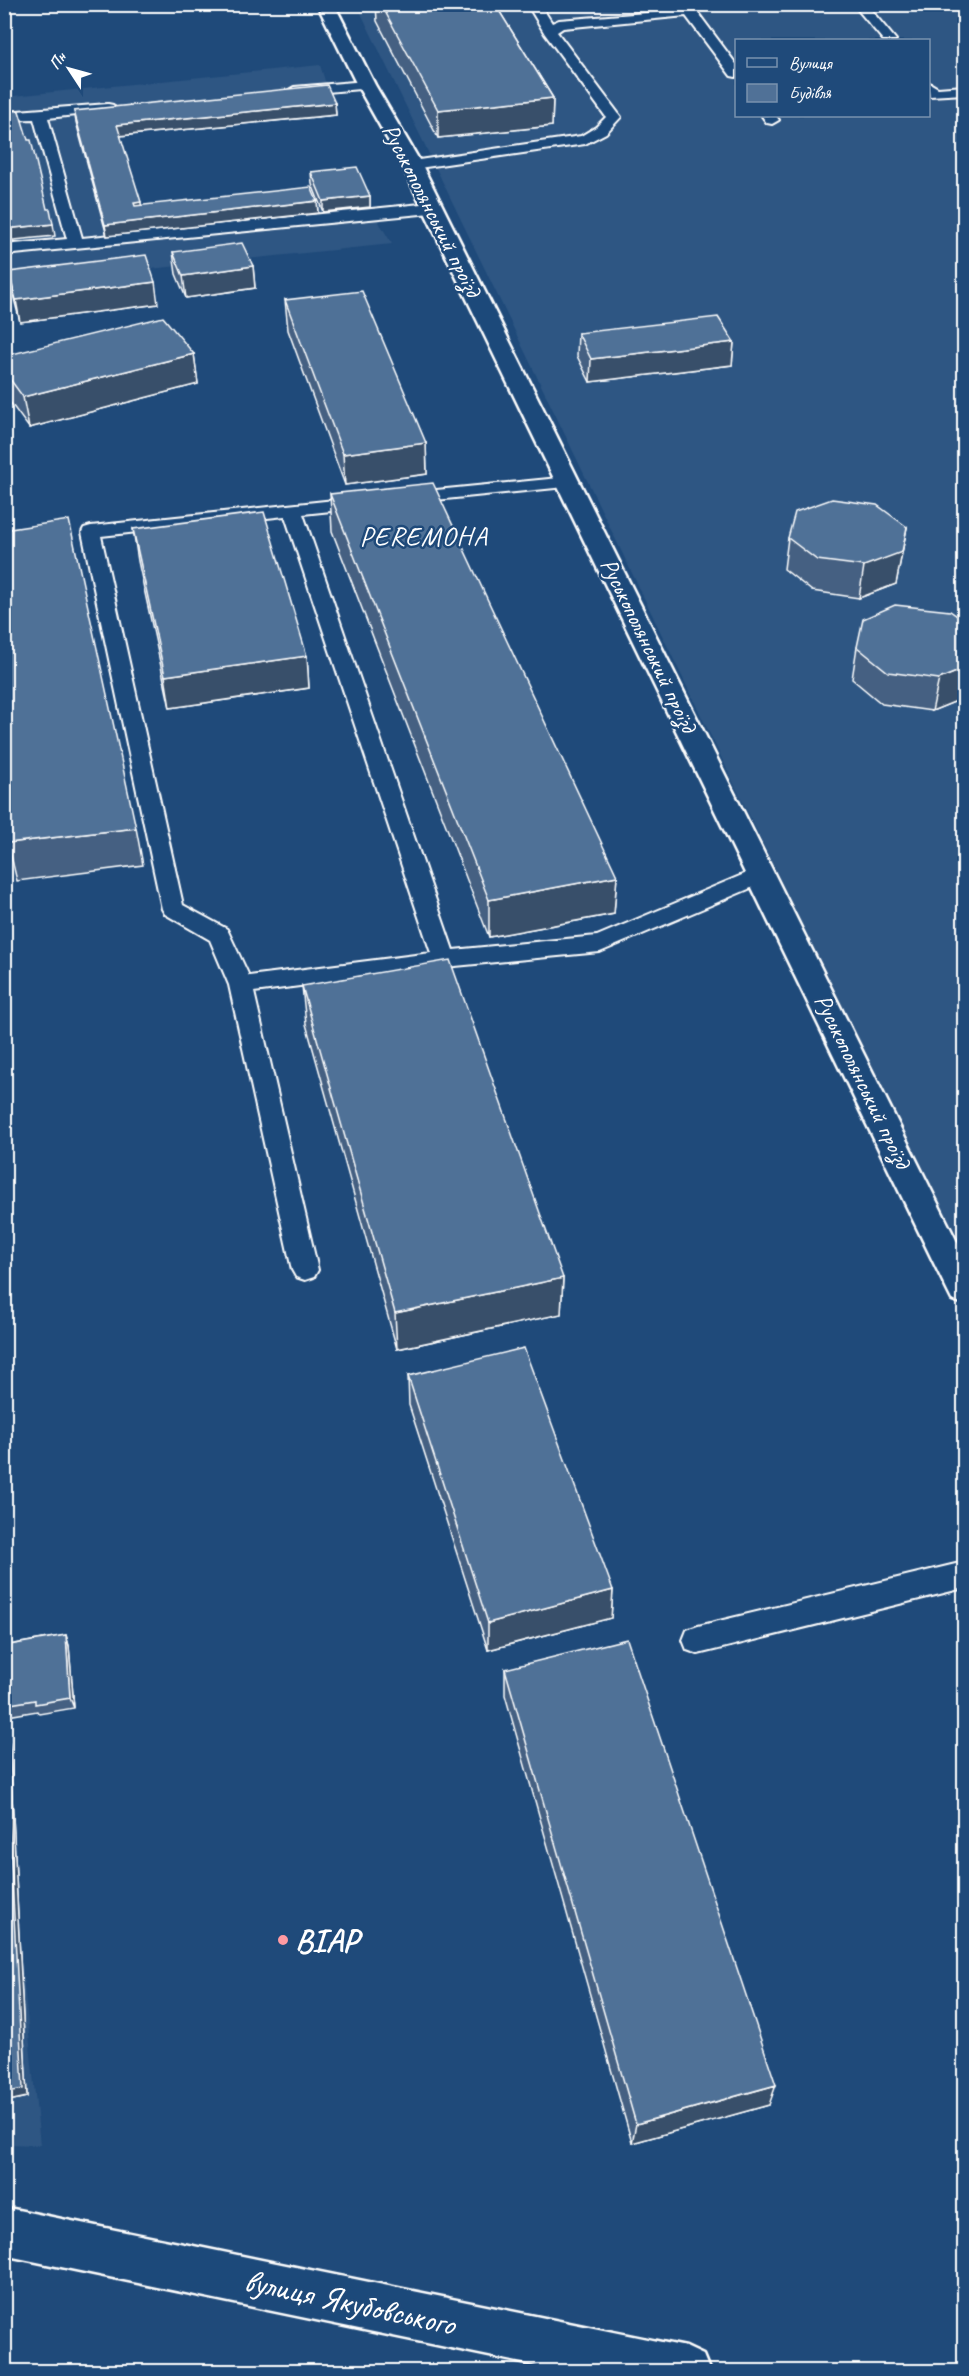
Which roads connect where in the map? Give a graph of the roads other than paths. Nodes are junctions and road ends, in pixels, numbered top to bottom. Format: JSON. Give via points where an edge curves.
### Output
{"nodes":[{"id":1,"x":325,"y":4,"type":"edge"},
{"id":2,"x":533,"y":4,"type":"edge"},
{"id":3,"x":859,"y":4,"type":"edge"},
{"id":4,"x":687,"y":8,"type":"edge"},
{"id":5,"x":550,"y":31,"type":"junction"},
{"id":6,"x":889,"y":39,"type":"edge"},
{"id":7,"x":735,"y":72,"type":"edge"},
{"id":8,"x":366,"y":85,"type":"junction"},
{"id":9,"x":930,"y":88,"type":"edge"},
{"id":10,"x":964,"y":90,"type":"edge"},
{"id":11,"x":276,"y":92,"type":"edge"},
{"id":12,"x":123,"y":107,"type":"edge"},
{"id":13,"x":40,"y":115,"type":"junction"},
{"id":14,"x":4,"y":116,"type":"edge"},
{"id":15,"x":412,"y":165,"type":"junction"},
{"id":16,"x":431,"y":208,"type":"junction"},
{"id":17,"x":76,"y":244,"type":"junction"},
{"id":18,"x":4,"y":250,"type":"edge"},
{"id":19,"x":569,"y":482,"type":"junction"},
{"id":20,"x":292,"y":510,"type":"junction"},
{"id":21,"x":762,"y":875,"type":"junction"},
{"id":22,"x":445,"y":958,"type":"junction"},
{"id":23,"x":241,"y":985,"type":"junction"},
{"id":24,"x":305,"y":1270,"type":"dead end"},
{"id":25,"x":964,"y":1290,"type":"edge"},
{"id":26,"x":964,"y":1575,"type":"edge"},
{"id":27,"x":698,"y":1641,"type":"dead end"},
{"id":28,"x":13,"y":2234,"type":"dead end"},
{"id":29,"x":686,"y":2372,"type":"edge"}],
"edges":[{"from":1,"to":8,"type":"street","name":"Руськополянський проїзд"},
{"from":2,"to":5,"type":"lane"},
{"from":3,"to":6,"type":"lane"},
{"from":4,"to":5,"type":"lane","via":[[559,24]]},
{"from":4,"to":7,"type":"lane"},
{"from":5,"to":15,"type":"lane","via":[[614,117],[601,130],[585,140]]},
{"from":8,"to":11,"type":"lane"},
{"from":8,"to":15,"type":"street","name":"Руськополянський проїзд"},
{"from":9,"to":10,"type":"lane","via":[[934,93]]},
{"from":12,"to":13,"type":"lane"},
{"from":13,"to":14,"type":"lane"},
{"from":13,"to":17,"type":"lane"},
{"from":15,"to":16,"type":"street","name":"Руськополянський проїзд"},
{"from":16,"to":17,"type":"lane"},
{"from":16,"to":19,"type":"street","name":"Руськополянський проїзд"},
{"from":17,"to":18,"type":"lane"},
{"from":19,"to":20,"type":"lane"},
{"from":19,"to":21,"type":"street","name":"Руськополянський проїзд"},
{"from":20,"to":22,"type":"lane"},
{"from":20,"to":23,"type":"lane","via":[[91,532],[173,909],[219,935]]},
{"from":21,"to":22,"type":"lane","via":[[600,944]]},
{"from":21,"to":25,"type":"street","name":"Руськополянський проїзд"},
{"from":22,"to":23,"type":"lane"},
{"from":23,"to":24,"type":"lane"},
{"from":26,"to":27,"type":"lane"},
{"from":28,"to":29,"type":"street","name":"вулиця Якубовського"}]}
